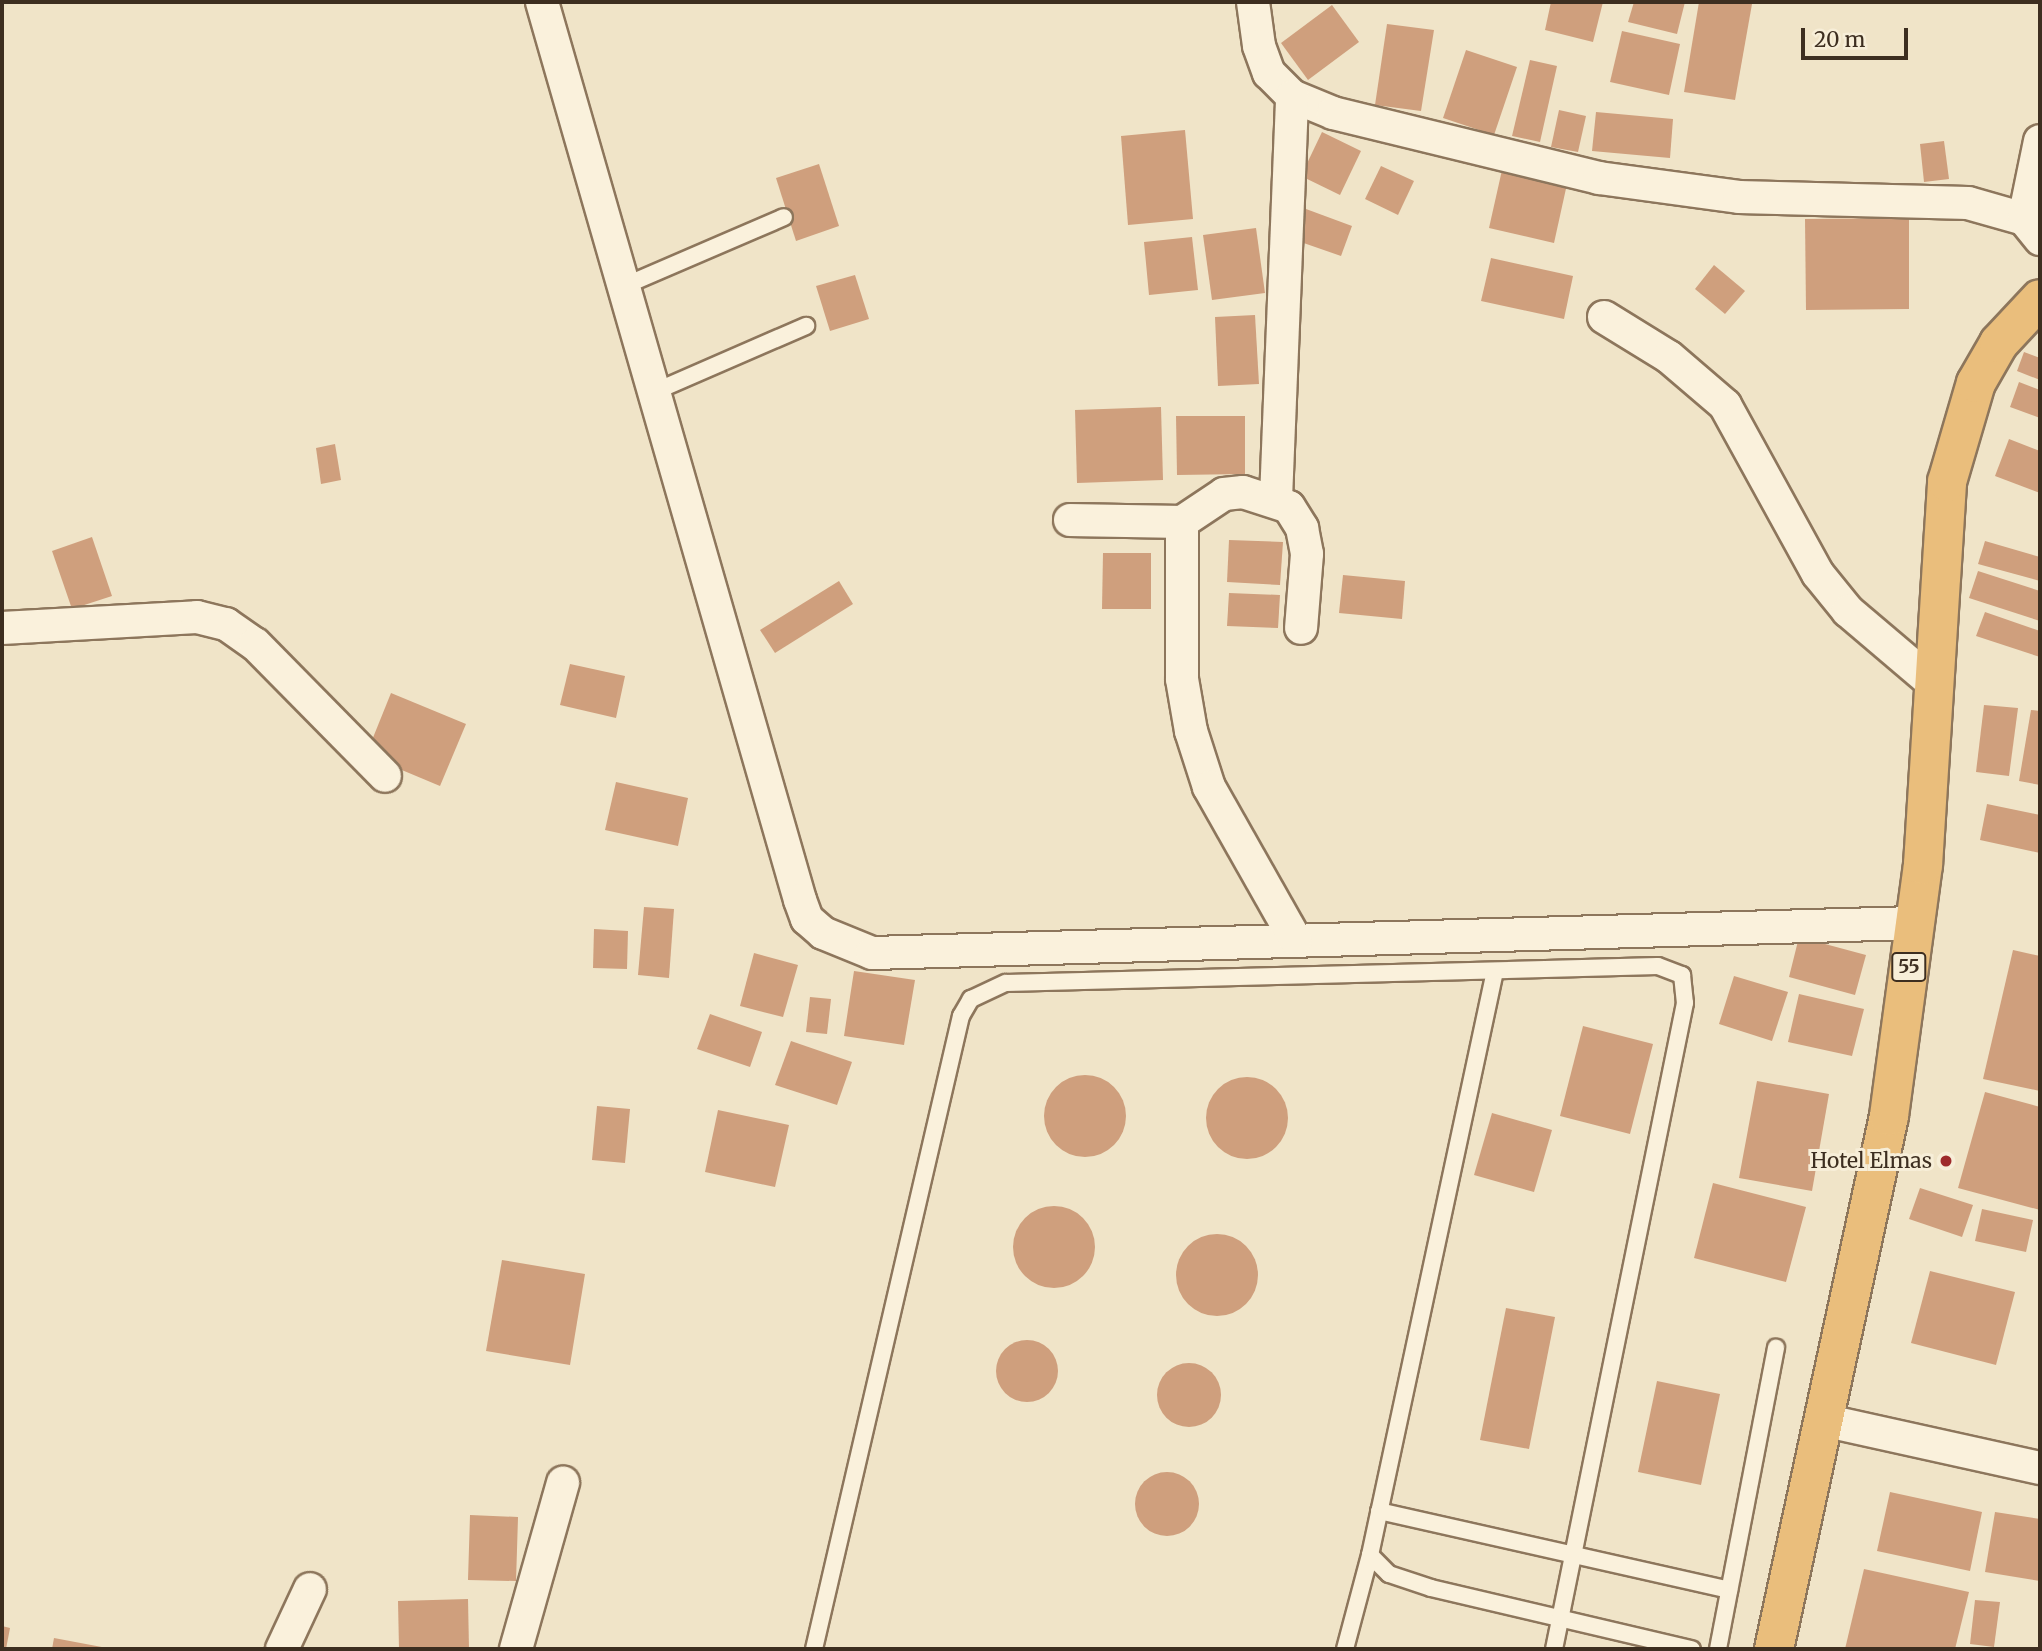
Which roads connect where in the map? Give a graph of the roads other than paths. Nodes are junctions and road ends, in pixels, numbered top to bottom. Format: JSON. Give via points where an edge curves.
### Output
{"nodes":[{"id":1,"x":542,"y":2,"type":"edge"},
{"id":2,"x":1253,"y":2,"type":"edge"},
{"id":3,"x":1292,"y":96,"type":"junction"},
{"id":4,"x":2040,"y":141,"type":"edge"},
{"id":5,"x":784,"y":217,"type":"dead end"},
{"id":6,"x":2032,"y":229,"type":"edge"},
{"id":7,"x":624,"y":286,"type":"junction"},
{"id":8,"x":2040,"y":299,"type":"edge"},
{"id":9,"x":1604,"y":317,"type":"dead end"},
{"id":10,"x":806,"y":326,"type":"dead end"},
{"id":11,"x":654,"y":392,"type":"junction"},
{"id":12,"x":1276,"y":499,"type":"junction"},
{"id":13,"x":1070,"y":520,"type":"dead end"},
{"id":14,"x":1182,"y":522,"type":"junction"},
{"id":15,"x":2,"y":628,"type":"edge"},
{"id":16,"x":1301,"y":628,"type":"dead end"},
{"id":17,"x":1934,"y":684,"type":"junction"},
{"id":18,"x":385,"y":776,"type":"dead end"},
{"id":19,"x":1915,"y":923,"type":"junction"},
{"id":20,"x":1295,"y":939,"type":"junction"},
{"id":21,"x":1495,"y":971,"type":"junction"},
{"id":22,"x":1776,"y":1348,"type":"dead end"},
{"id":23,"x":1823,"y":1420,"type":"junction"},
{"id":24,"x":2040,"y":1468,"type":"edge"},
{"id":25,"x":563,"y":1483,"type":"dead end"},
{"id":26,"x":1379,"y":1511,"type":"junction"},
{"id":27,"x":1370,"y":1555,"type":"junction"},
{"id":28,"x":1574,"y":1555,"type":"junction"},
{"id":29,"x":310,"y":1589,"type":"dead end"},
{"id":30,"x":1729,"y":1590,"type":"junction"},
{"id":31,"x":1561,"y":1619,"type":"junction"},
{"id":32,"x":282,"y":1649,"type":"edge"},
{"id":33,"x":516,"y":1649,"type":"edge"},
{"id":34,"x":814,"y":1649,"type":"edge"},
{"id":35,"x":1345,"y":1649,"type":"edge"},
{"id":36,"x":1554,"y":1649,"type":"edge"},
{"id":37,"x":1690,"y":1649,"type":"edge"},
{"id":38,"x":1718,"y":1649,"type":"edge"},
{"id":39,"x":1774,"y":1649,"type":"edge"}],
"edges":[{"from":1,"to":7,"type":"street"},
{"from":2,"to":3,"type":"street","via":[[1259,46],[1269,73]]},
{"from":3,"to":6,"type":"street","via":[[1333,113],[1599,178],[1739,197],[1968,203]]},
{"from":3,"to":12,"type":"street"},
{"from":4,"to":6,"type":"street"},
{"from":5,"to":7,"type":"lane"},
{"from":7,"to":11,"type":"street"},
{"from":8,"to":17,"type":"highway","number":"55","via":[[1999,343],[1976,383],[1956,440],[1947,482]]},
{"from":9,"to":17,"type":"street","via":[[1669,357],[1725,405],[1818,574],[1848,611]]},
{"from":10,"to":11,"type":"lane"},
{"from":11,"to":20,"type":"street","via":[[800,900],[807,919],[823,933],[872,953]]},
{"from":12,"to":14,"type":"street","via":[[1224,494]]},
{"from":12,"to":16,"type":"street","via":[[1289,506],[1302,528],[1307,554]]},
{"from":13,"to":14,"type":"street"},
{"from":14,"to":20,"type":"street","via":[[1182,679],[1191,731],[1209,787]]},
{"from":15,"to":18,"type":"street","via":[[197,617],[226,624],[255,644]]},
{"from":17,"to":19,"type":"highway","number":"55"},
{"from":19,"to":20,"type":"street"},
{"from":19,"to":23,"type":"highway","number":"55","via":[[1889,1116]]},
{"from":21,"to":26,"type":"lane"},
{"from":21,"to":28,"type":"lane","via":[[1658,966],[1682,975],[1686,988]]},
{"from":21,"to":34,"type":"lane","via":[[1006,983],[971,999],[961,1017]]},
{"from":22,"to":30,"type":"lane"},
{"from":23,"to":24,"type":"street"},
{"from":23,"to":39,"type":"highway","number":"55"},
{"from":25,"to":33,"type":"street"},
{"from":26,"to":27,"type":"lane"},
{"from":26,"to":28,"type":"lane"},
{"from":27,"to":31,"type":"lane","via":[[1390,1574]]},
{"from":27,"to":35,"type":"lane"},
{"from":28,"to":30,"type":"lane"},
{"from":28,"to":31,"type":"lane"},
{"from":29,"to":32,"type":"street"},
{"from":30,"to":38,"type":"lane"},
{"from":31,"to":36,"type":"lane"},
{"from":31,"to":37,"type":"lane"}]}
